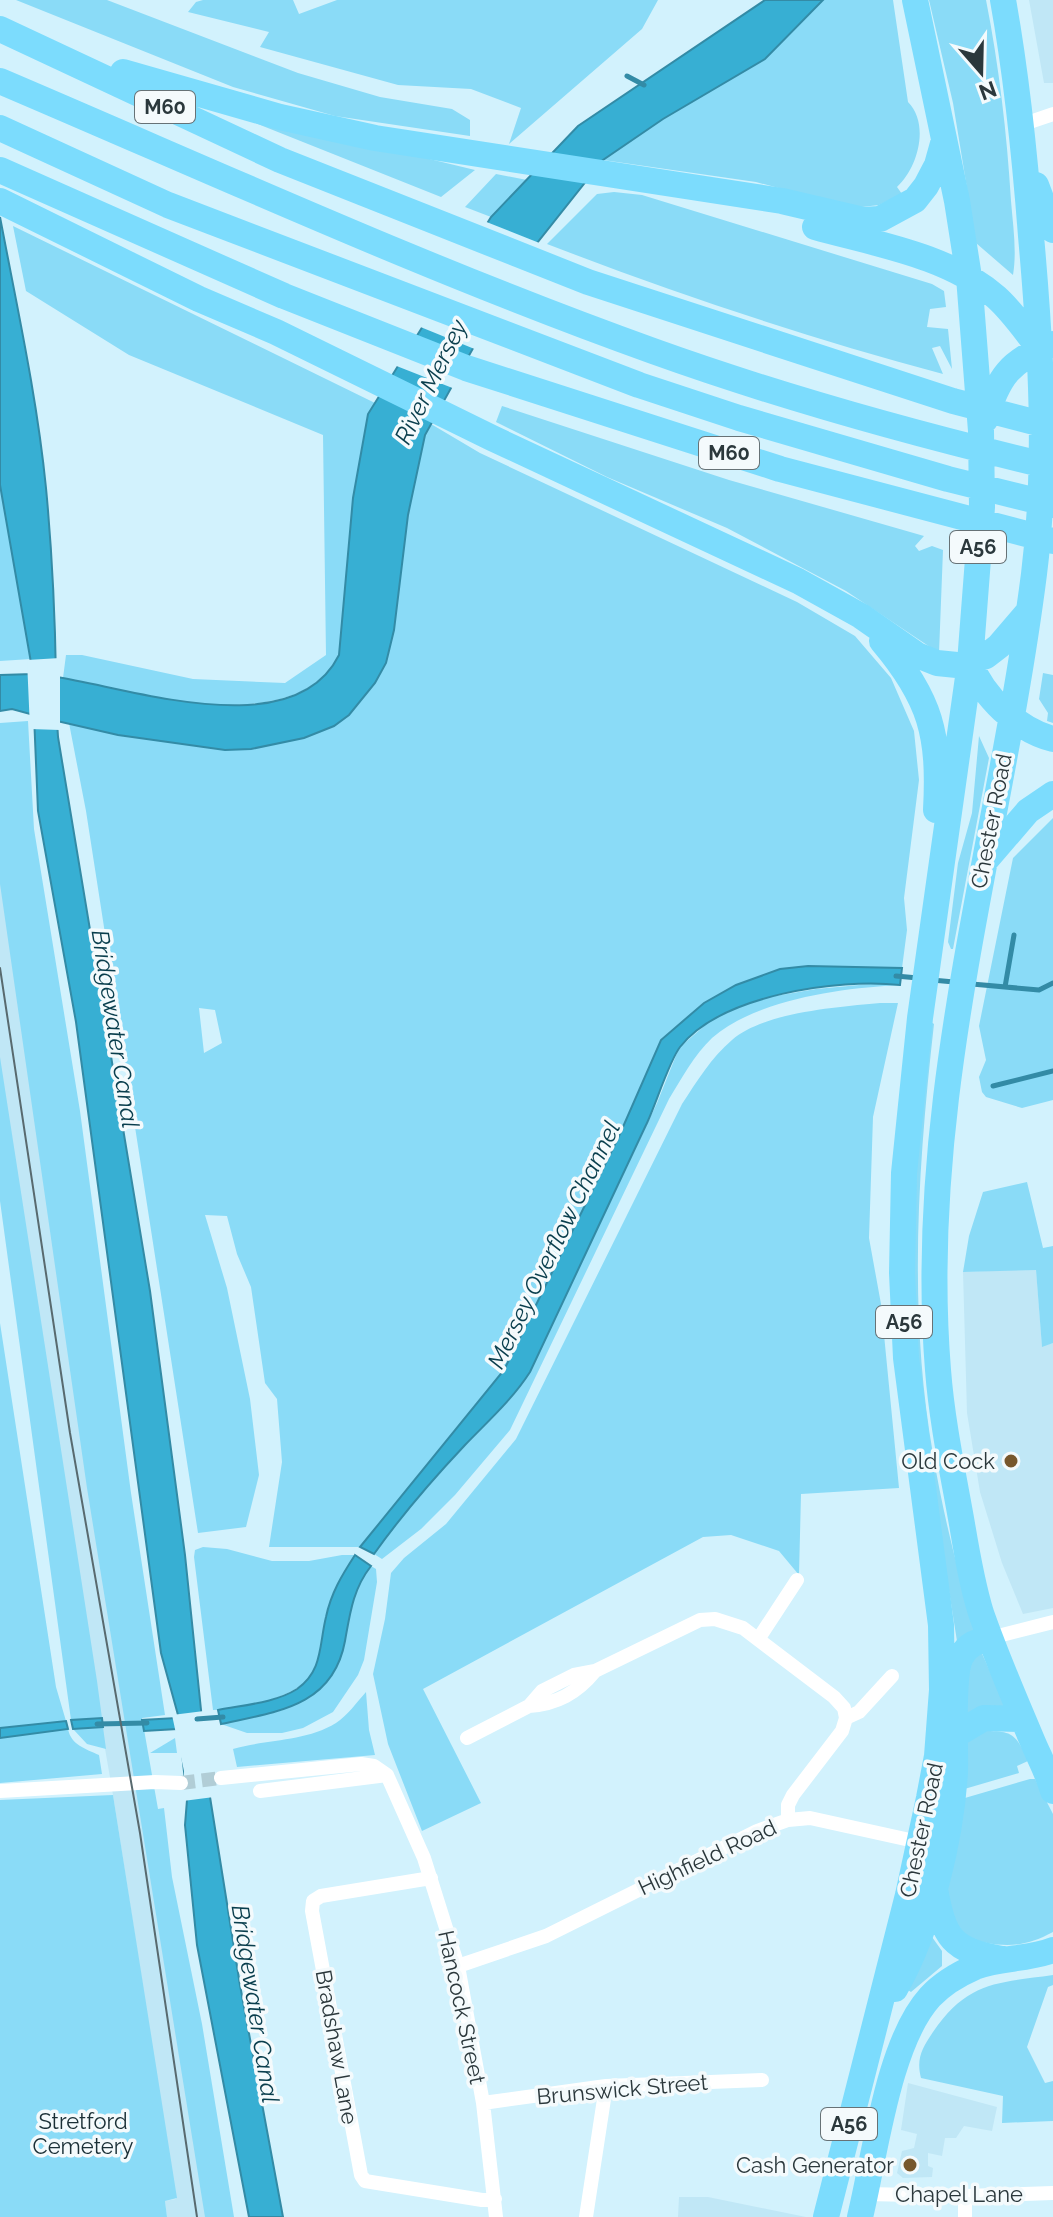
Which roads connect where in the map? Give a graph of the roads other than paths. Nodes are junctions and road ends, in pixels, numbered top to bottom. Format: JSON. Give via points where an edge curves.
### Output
{"nodes":[{"id":1,"x":915,"y":0,"type":"edge"},
{"id":2,"x":1003,"y":0,"type":"edge"},
{"id":3,"x":0,"y":29,"type":"edge"},
{"id":4,"x":50,"y":51,"type":"junction"},
{"id":5,"x":0,"y":81,"type":"edge"},
{"id":6,"x":1053,"y":114,"type":"edge"},
{"id":7,"x":1021,"y":125,"type":"junction"},
{"id":8,"x":1,"y":128,"type":"edge"},
{"id":9,"x":945,"y":138,"type":"junction"},
{"id":10,"x":1024,"y":156,"type":"junction"},
{"id":11,"x":658,"y":182,"type":"junction"},
{"id":12,"x":4,"y":187,"type":"edge"},
{"id":13,"x":1053,"y":230,"type":"edge"},
{"id":14,"x":969,"y":277,"type":"junction"},
{"id":15,"x":1046,"y":347,"type":"edge"},
{"id":16,"x":1053,"y":427,"type":"edge"},
{"id":17,"x":981,"y":431,"type":"junction"},
{"id":18,"x":1053,"y":467,"type":"edge"},
{"id":19,"x":1053,"y":505,"type":"edge"},
{"id":20,"x":1053,"y":541,"type":"edge"},
{"id":21,"x":1028,"y":612,"type":"junction"},
{"id":22,"x":861,"y":616,"type":"junction"},
{"id":23,"x":970,"y":663,"type":"junction"},
{"id":24,"x":1011,"y":716,"type":"junction"},
{"id":25,"x":1052,"y":738,"type":"edge"},
{"id":26,"x":1043,"y":800,"type":"edge"},
{"id":27,"x":983,"y":863,"type":"junction"},
{"id":28,"x":930,"y":946,"type":"junction"},
{"id":29,"x":797,"y":1580,"type":"dead end"},
{"id":30,"x":1053,"y":1622,"type":"edge"},
{"id":31,"x":941,"y":1625,"type":"junction"},
{"id":32,"x":759,"y":1638,"type":"junction"},
{"id":33,"x":990,"y":1638,"type":"junction"},
{"id":34,"x":956,"y":1675,"type":"junction"},
{"id":35,"x":892,"y":1676,"type":"dead end"},
{"id":36,"x":846,"y":1718,"type":"junction"},
{"id":37,"x":1023,"y":1719,"type":"junction"},
{"id":38,"x":957,"y":1734,"type":"junction"},
{"id":39,"x":467,"y":1738,"type":"dead end"},
{"id":40,"x":381,"y":1770,"type":"junction"},
{"id":41,"x":221,"y":1778,"type":"tunnel mouth"},
{"id":42,"x":181,"y":1783,"type":"tunnel mouth"},
{"id":43,"x":0,"y":1791,"type":"edge"},
{"id":44,"x":260,"y":1791,"type":"dead end"},
{"id":45,"x":1053,"y":1791,"type":"edge"},
{"id":46,"x":788,"y":1820,"type":"junction"},
{"id":47,"x":919,"y":1842,"type":"junction"},
{"id":48,"x":431,"y":1878,"type":"junction"},
{"id":49,"x":935,"y":1889,"type":"junction"},
{"id":50,"x":1053,"y":1950,"type":"edge"},
{"id":51,"x":1006,"y":1959,"type":"junction"},
{"id":52,"x":458,"y":1966,"type":"junction"},
{"id":53,"x":872,"y":2030,"type":"junction"},
{"id":54,"x":762,"y":2080,"type":"dead end"},
{"id":55,"x":606,"y":2086,"type":"junction"},
{"id":56,"x":483,"y":2103,"type":"junction"},
{"id":57,"x":1053,"y":2193,"type":"edge"},
{"id":58,"x":965,"y":2196,"type":"junction"},
{"id":59,"x":495,"y":2199,"type":"junction"},
{"id":60,"x":863,"y":2206,"type":"edge"},
{"id":61,"x":496,"y":2217,"type":"edge"},
{"id":62,"x":586,"y":2217,"type":"edge"},
{"id":63,"x":826,"y":2217,"type":"edge"},
{"id":64,"x":965,"y":2217,"type":"edge"}],
"edges":[{"from":1,"to":9,"type":"highway","name":"Chester Road","number":"A56"},
{"from":2,"to":7,"type":"highway","name":"Chester Road","number":"A56"},
{"from":3,"to":4,"type":"highway","number":"M60"},
{"from":4,"to":11,"type":"highway","number":"M60","via":[[280,117],[375,138]]},
{"from":4,"to":16,"type":"highway","number":"M60","via":[[215,131],[588,282],[953,401]]},
{"from":5,"to":18,"type":"highway","number":"M60","via":[[563,318],[753,385],[950,443]]},
{"from":6,"to":7,"type":"street"},
{"from":7,"to":10,"type":"highway","name":"Chester Road","number":"A56"},
{"from":8,"to":19,"type":"highway","number":"M60","via":[[168,205],[540,349],[739,418]]},
{"from":9,"to":11,"type":"highway","number":"M60","via":[[926,186],[909,205],[880,219]]},
{"from":9,"to":14,"type":"highway","name":"Chester Road","number":"A56"},
{"from":10,"to":13,"type":"highway"},
{"from":10,"to":15,"type":"highway","name":"Chester Road","number":"A56"},
{"from":11,"to":14,"type":"highway","number":"M60","via":[[927,259]]},
{"from":12,"to":20,"type":"highway","number":"M60","via":[[515,385],[780,469]]},
{"from":12,"to":22,"type":"highway","number":"M60","via":[[199,299],[798,581]]},
{"from":14,"to":15,"type":"highway"},
{"from":14,"to":17,"type":"highway","name":"Chester Road","number":"A56"},
{"from":15,"to":17,"type":"highway","number":"A56","via":[[1008,369],[994,391]]},
{"from":15,"to":21,"type":"highway","name":"Chester Road","number":"A56","via":[[1041,489]]},
{"from":17,"to":23,"type":"highway","name":"Chester Road","number":"A56","via":[[982,507]]},
{"from":21,"to":23,"type":"highway","via":[[999,646]]},
{"from":21,"to":24,"type":"highway","name":"Chester Road","number":"A56"},
{"from":22,"to":23,"type":"highway","number":"M60","via":[[917,655],[937,663]]},
{"from":22,"to":28,"type":"highway","number":"M60","via":[[919,690],[933,729],[937,756]]},
{"from":23,"to":24,"type":"highway","via":[[987,694]]},
{"from":23,"to":28,"type":"highway","name":"Chester Road","number":"A56"},
{"from":24,"to":25,"type":"highway","via":[[1037,735]]},
{"from":24,"to":27,"type":"highway","name":"Chester Road","number":"A56"},
{"from":26,"to":27,"type":"highway"},
{"from":27,"to":33,"type":"highway","name":"Chester Road","number":"A56","via":[[955,1020],[936,1201],[938,1368],[947,1444],[971,1577]]},
{"from":28,"to":31,"type":"highway","name":"Chester Road","number":"A56","via":[[904,1173],[902,1273],[906,1358]]},
{"from":29,"to":32,"type":"street"},
{"from":30,"to":33,"type":"street"},
{"from":31,"to":34,"type":"highway","name":"Chester Road","number":"A56"},
{"from":31,"to":47,"type":"highway","name":"Chester Road","number":"A56","via":[[937,1756]]},
{"from":32,"to":36,"type":"street","via":[[841,1703]]},
{"from":32,"to":39,"type":"street","via":[[729,1622],[700,1620],[542,1691],[529,1706]]},
{"from":33,"to":34,"type":"highway","via":[[970,1644]]},
{"from":33,"to":37,"type":"highway","name":"Chester Road","number":"A56"},
{"from":34,"to":38,"type":"highway","name":"Chester Road","number":"A56"},
{"from":35,"to":36,"type":"street","name":"Highfield Road","via":[[863,1708]]},
{"from":36,"to":46,"type":"street","name":"Highfield Road","via":[[842,1731],[793,1795]]},
{"from":37,"to":38,"type":"highway","name":"Chester Road","via":[[984,1718]]},
{"from":37,"to":45,"type":"highway","name":"Chester Road","number":"A56"},
{"from":38,"to":49,"type":"highway","name":"Chester Road","number":"A56"},
{"from":40,"to":41,"type":"street","via":[[333,1766]]},
{"from":40,"to":44,"type":"street"},
{"from":40,"to":48,"type":"street","name":"Hancock Street"},
{"from":42,"to":43,"type":"street"},
{"from":46,"to":47,"type":"street","via":[[821,1819]]},
{"from":46,"to":52,"type":"street","name":"Highfield Road","via":[[546,1936]]},
{"from":47,"to":53,"type":"highway","name":"Chester Road","number":"A56"},
{"from":48,"to":52,"type":"street","name":"Hancock Street"},
{"from":48,"to":59,"type":"street","name":"Bradshaw Lane","via":[[313,1901],[351,2125],[365,2181]]},
{"from":49,"to":51,"type":"highway","name":"Chester Road","number":"A56","via":[[942,1924],[953,1941],[977,1954]]},
{"from":49,"to":53,"type":"highway","name":"Chester Road","number":"A56","via":[[904,1974]]},
{"from":50,"to":51,"type":"highway","name":"Chester Road","number":"A56"},
{"from":51,"to":60,"type":"highway","name":"Chester Road","number":"A56","via":[[952,1979],[911,2023],[890,2084]]},
{"from":52,"to":56,"type":"street","name":"Hancock Street"},
{"from":53,"to":63,"type":"highway","name":"Chester Road","number":"A56"},
{"from":54,"to":55,"type":"street","name":"Brunswick Street"},
{"from":55,"to":56,"type":"street","name":"Brunswick Street"},
{"from":55,"to":62,"type":"street"},
{"from":56,"to":59,"type":"street","name":"Hancock Street"},
{"from":57,"to":58,"type":"street","name":"Chapel Lane"},
{"from":58,"to":60,"type":"street","name":"Chapel Lane"},
{"from":58,"to":64,"type":"street"},
{"from":59,"to":61,"type":"street","name":"Hancock Street"}]}
